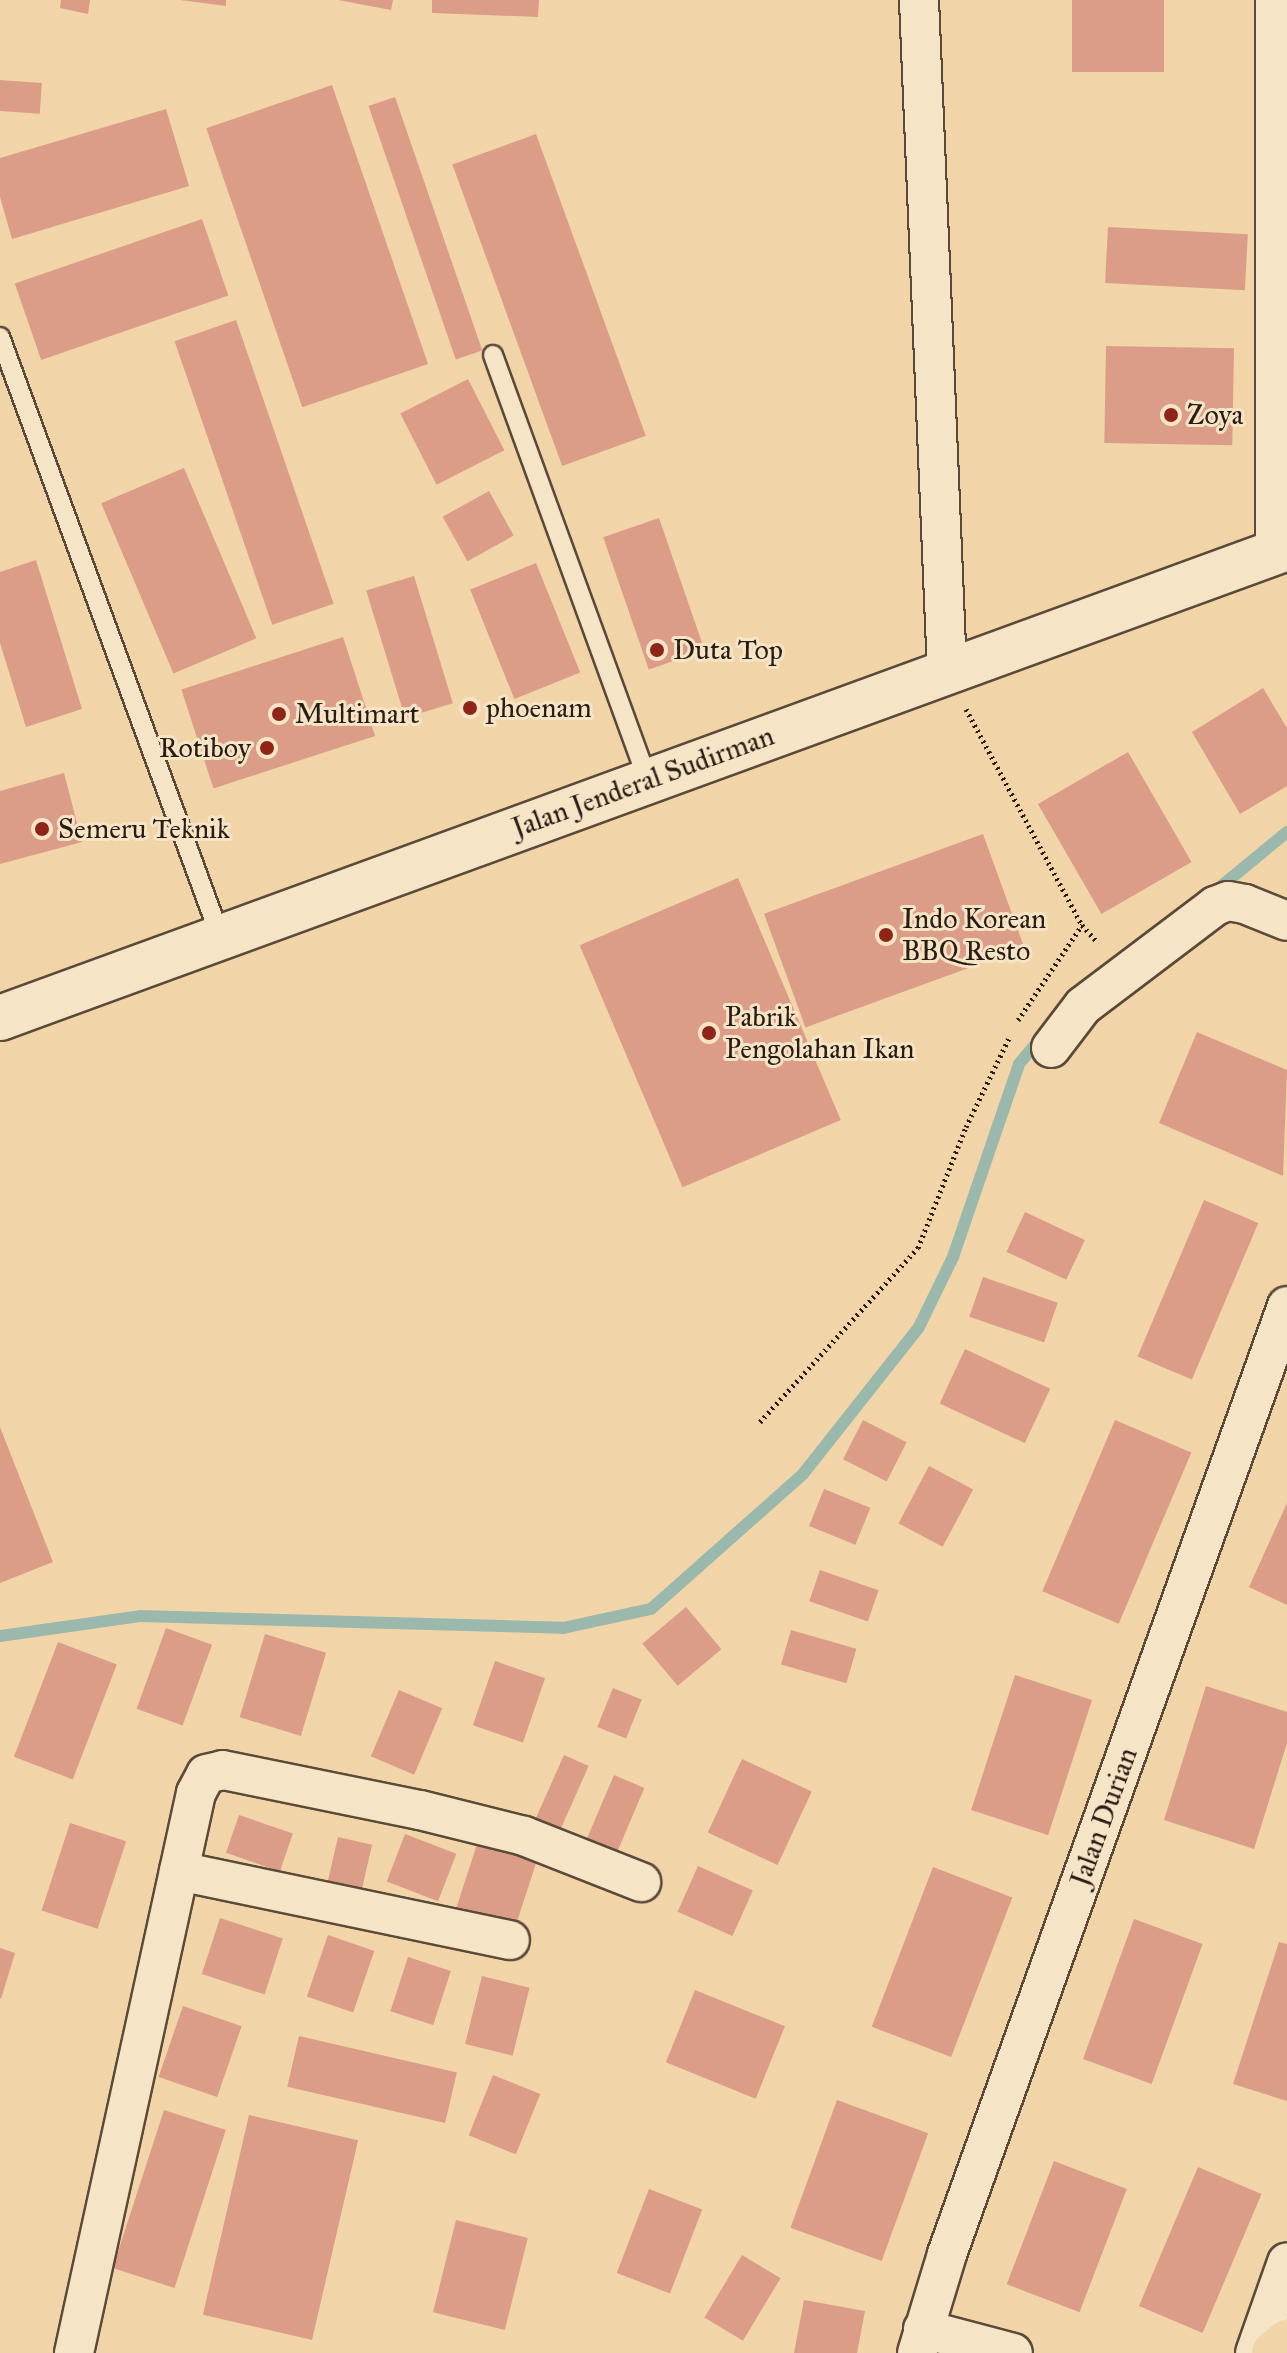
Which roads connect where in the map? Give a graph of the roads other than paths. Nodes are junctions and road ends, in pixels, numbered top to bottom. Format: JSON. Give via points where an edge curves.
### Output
{"nodes":[{"id":1,"x":919,"y":0,"type":"edge"},
{"id":2,"x":1275,"y":0,"type":"edge"},
{"id":3,"x":0,"y":337,"type":"edge"},
{"id":4,"x":493,"y":355,"type":"dead end"},
{"id":5,"x":1281,"y":550,"type":"edge"},
{"id":6,"x":947,"y":672,"type":"junction"},
{"id":7,"x":648,"y":780,"type":"junction"},
{"id":8,"x":1287,"y":921,"type":"edge"},
{"id":9,"x":220,"y":936,"type":"junction"},
{"id":10,"x":0,"y":1018,"type":"edge"},
{"id":11,"x":1051,"y":1048,"type":"dead end"},
{"id":12,"x":1287,"y":1306,"type":"edge"},
{"id":13,"x":179,"y":1871,"type":"junction"},
{"id":14,"x":641,"y":1882,"type":"dead end"},
{"id":15,"x":510,"y":1940,"type":"dead end"},
{"id":16,"x":1287,"y":2262,"type":"edge"},
{"id":17,"x":920,"y":2341,"type":"edge"},
{"id":18,"x":1287,"y":2342,"type":"edge"},
{"id":19,"x":74,"y":2353,"type":"edge"},
{"id":20,"x":1013,"y":2353,"type":"edge"},
{"id":21,"x":1255,"y":2353,"type":"edge"},
{"id":22,"x":1274,"y":2353,"type":"edge"}],
"edges":[{"from":1,"to":6,"type":"street"},
{"from":2,"to":5,"type":"street"},
{"from":3,"to":9,"type":"lane"},
{"from":4,"to":7,"type":"lane"},
{"from":5,"to":6,"type":"main road","name":"Jalan Jenderal Sudirman"},
{"from":6,"to":7,"type":"main road","name":"Jalan Jenderal Sudirman"},
{"from":7,"to":9,"type":"main road","name":"Jalan Jenderal Sudirman"},
{"from":8,"to":11,"type":"street","via":[[1245,904],[1228,901],[1215,906],[1083,1006]]},
{"from":9,"to":10,"type":"main road","name":"Jalan Jenderal Sudirman"},
{"from":12,"to":17,"type":"street","name":"Jalan Durian"},
{"from":13,"to":14,"type":"street","via":[[201,1780],[223,1770],[524,1836]]},
{"from":13,"to":15,"type":"street"},
{"from":13,"to":19,"type":"street"},
{"from":16,"to":21,"type":"street"},
{"from":17,"to":20,"type":"street"},
{"from":18,"to":22,"type":"highway"}]}
